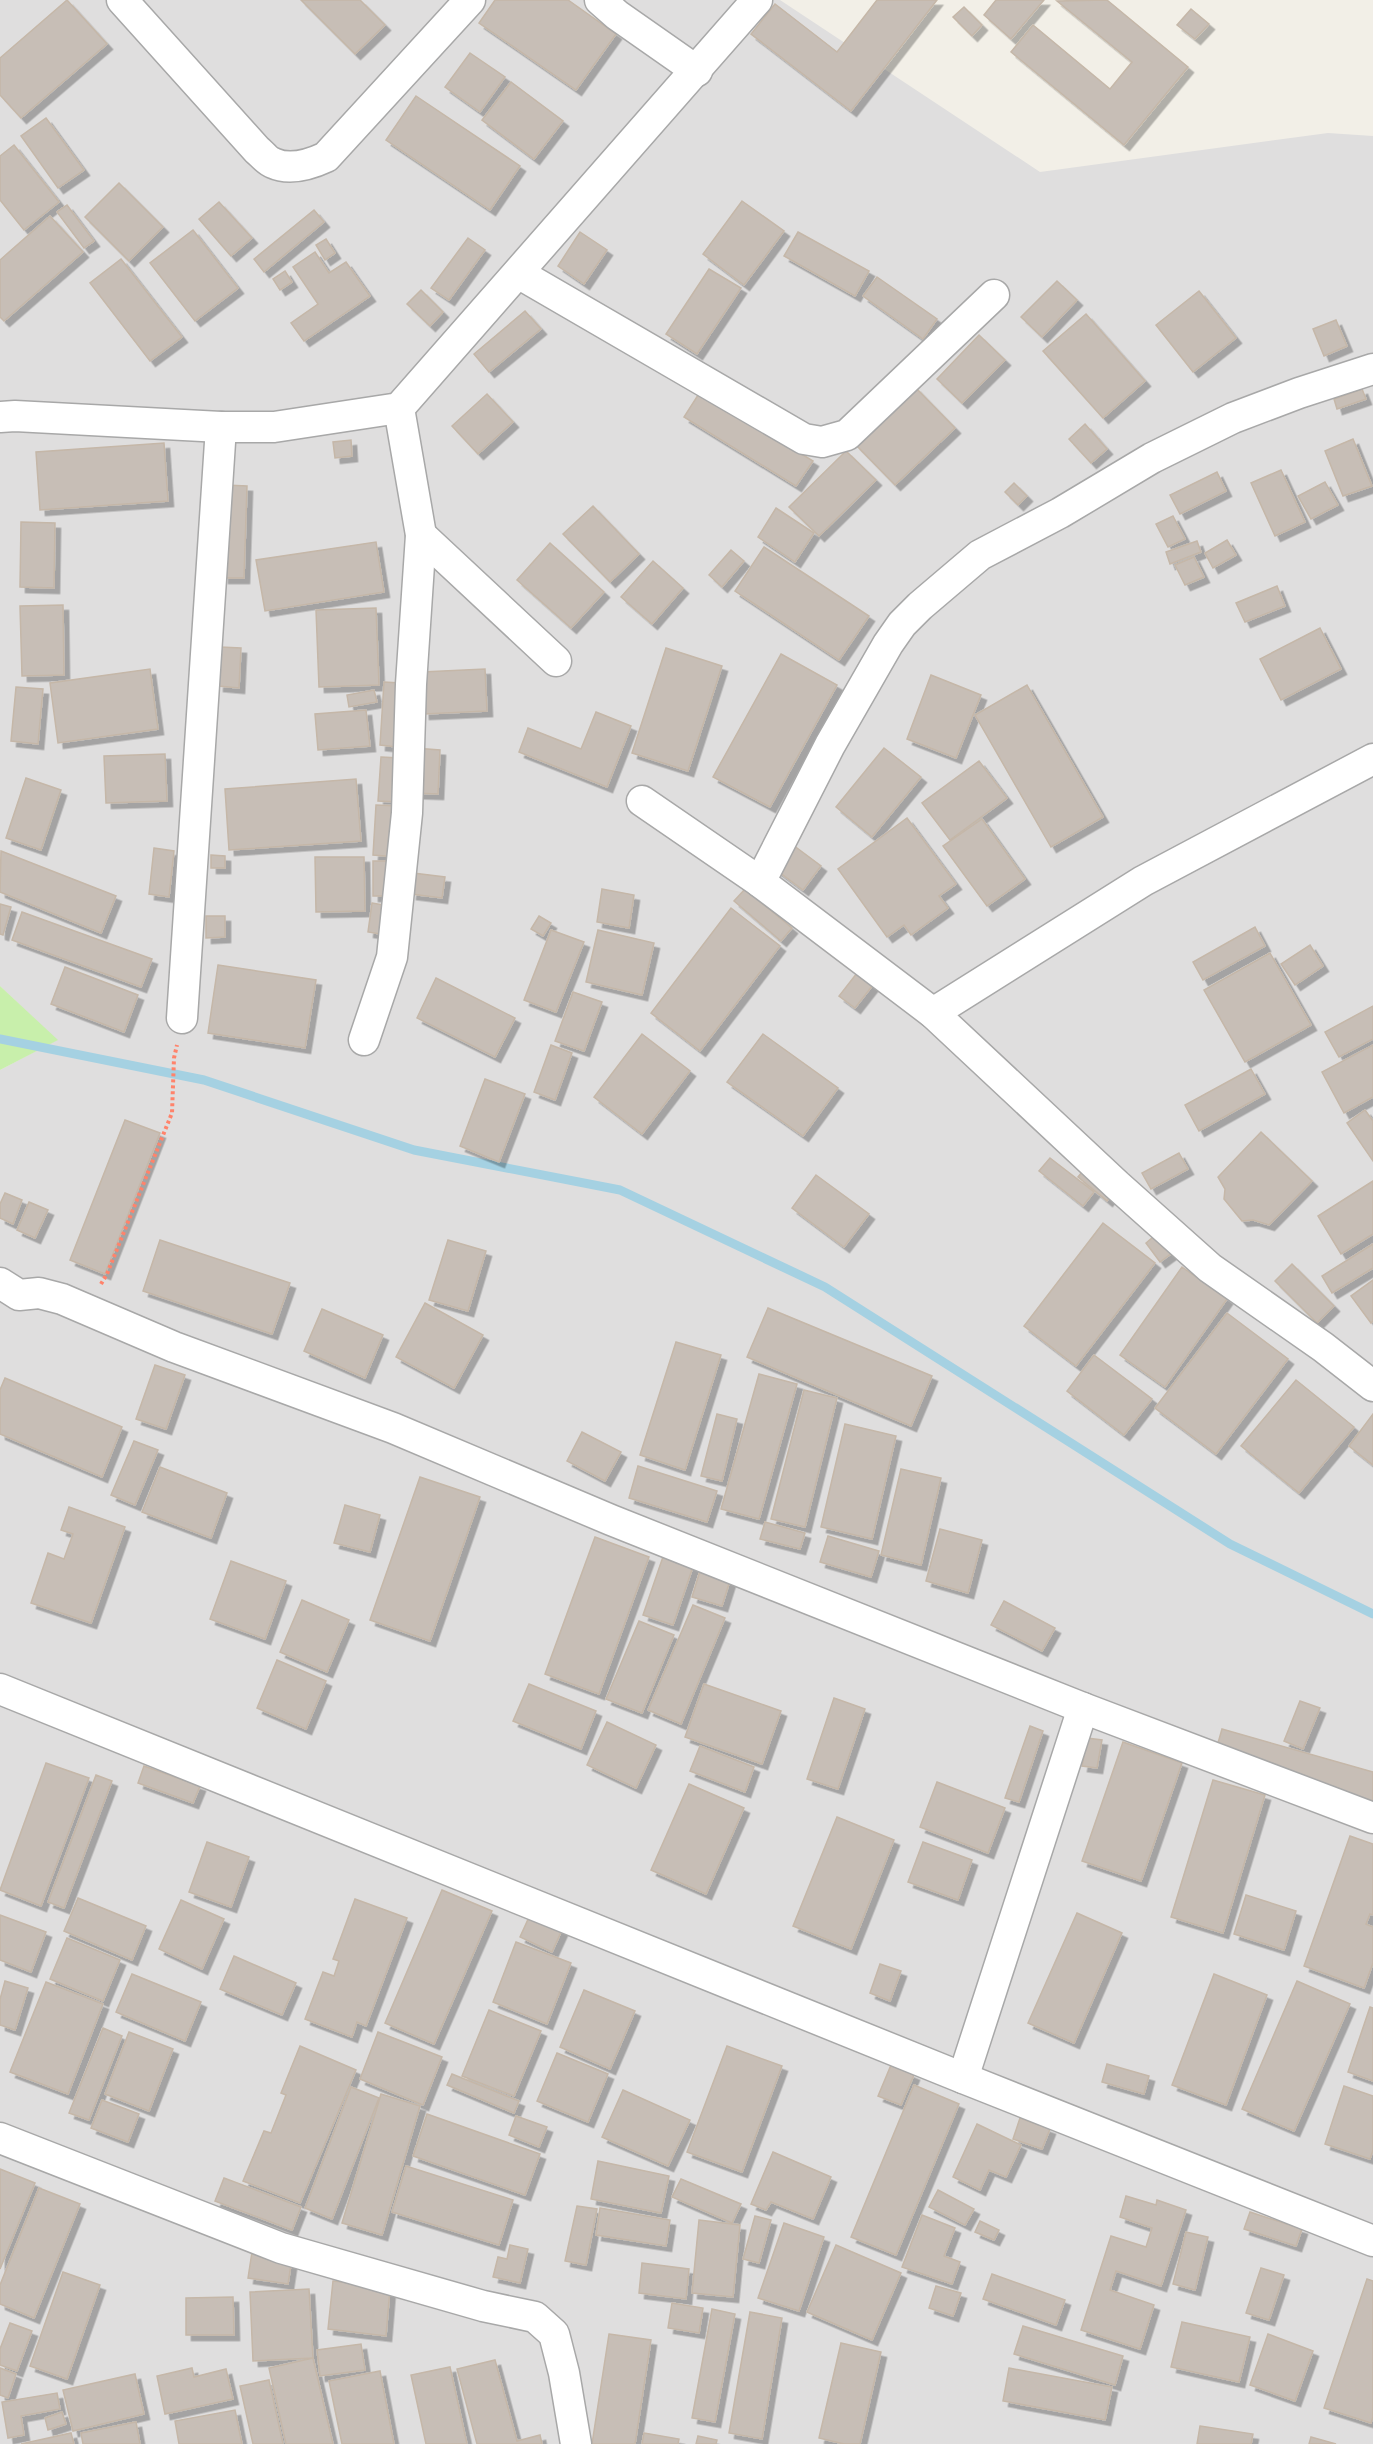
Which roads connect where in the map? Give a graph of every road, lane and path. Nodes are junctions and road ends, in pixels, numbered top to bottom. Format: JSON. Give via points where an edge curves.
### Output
{"nodes":[{"id":1,"x":122,"y":0,"type":"edge"},
{"id":2,"x":470,"y":0,"type":"edge"},
{"id":3,"x":600,"y":0,"type":"edge"},
{"id":4,"x":757,"y":0,"type":"edge"},
{"id":5,"x":697,"y":71,"type":"junction"},
{"id":6,"x":518,"y":273,"type":"junction"},
{"id":7,"x":994,"y":296,"type":"dead end"},
{"id":8,"x":1373,"y":369,"type":"edge"},
{"id":9,"x":399,"y":408,"type":"junction"},
{"id":10,"x":5,"y":412,"type":"edge"},
{"id":11,"x":221,"y":427,"type":"junction"},
{"id":12,"x":421,"y":535,"type":"junction"},
{"id":13,"x":556,"y":661,"type":"dead end"},
{"id":14,"x":1371,"y":763,"type":"edge"},
{"id":15,"x":642,"y":801,"type":"dead end"},
{"id":16,"x":760,"y":882,"type":"junction"},
{"id":17,"x":933,"y":1013,"type":"junction"},
{"id":18,"x":182,"y":1018,"type":"dead end"},
{"id":19,"x":364,"y":1040,"type":"dead end"},
{"id":20,"x":174,"y":1058,"type":"dead end"},
{"id":21,"x":6,"y":1296,"type":"edge"},
{"id":22,"x":84,"y":1309,"type":"junction"},
{"id":23,"x":1373,"y":1386,"type":"edge"},
{"id":24,"x":0,"y":1689,"type":"edge"},
{"id":25,"x":1083,"y":1708,"type":"junction"},
{"id":26,"x":1373,"y":1818,"type":"edge"},
{"id":27,"x":963,"y":2078,"type":"junction"},
{"id":28,"x":0,"y":2138,"type":"edge"},
{"id":29,"x":1373,"y":2241,"type":"edge"},
{"id":30,"x":576,"y":2444,"type":"edge"}],
"edges":[{"from":1,"to":2,"type":"street","via":[[257,150],[273,163],[293,167],[326,157]]},
{"from":3,"to":5,"type":"street"},
{"from":4,"to":5,"type":"street"},
{"from":5,"to":6,"type":"street"},
{"from":6,"to":7,"type":"street","via":[[804,439],[822,442],[847,435]]},
{"from":6,"to":9,"type":"street"},
{"from":8,"to":16,"type":"street","via":[[1233,417],[980,555],[920,606],[888,644],[830,744]]},
{"from":9,"to":11,"type":"street","via":[[274,428]]},
{"from":9,"to":12,"type":"street"},
{"from":10,"to":11,"type":"street"},
{"from":11,"to":18,"type":"street"},
{"from":12,"to":13,"type":"street"},
{"from":12,"to":19,"type":"street","via":[[407,813],[393,957]]},
{"from":14,"to":17,"type":"street","via":[[1143,881]]},
{"from":15,"to":16,"type":"street"},
{"from":16,"to":17,"type":"street"},
{"from":17,"to":23,"type":"street","via":[[1210,1268]]},
{"from":20,"to":22,"type":"path","via":[[172,1113],[107,1274]]},
{"from":21,"to":22,"type":"street","via":[[39,1293]]},
{"from":22,"to":25,"type":"street","via":[[174,1347],[393,1428],[622,1525]]},
{"from":24,"to":27,"type":"street"},
{"from":25,"to":26,"type":"street"},
{"from":25,"to":27,"type":"street"},
{"from":27,"to":29,"type":"street"},
{"from":28,"to":30,"type":"street","via":[[281,2248],[483,2306],[535,2317],[554,2334]]}]}
